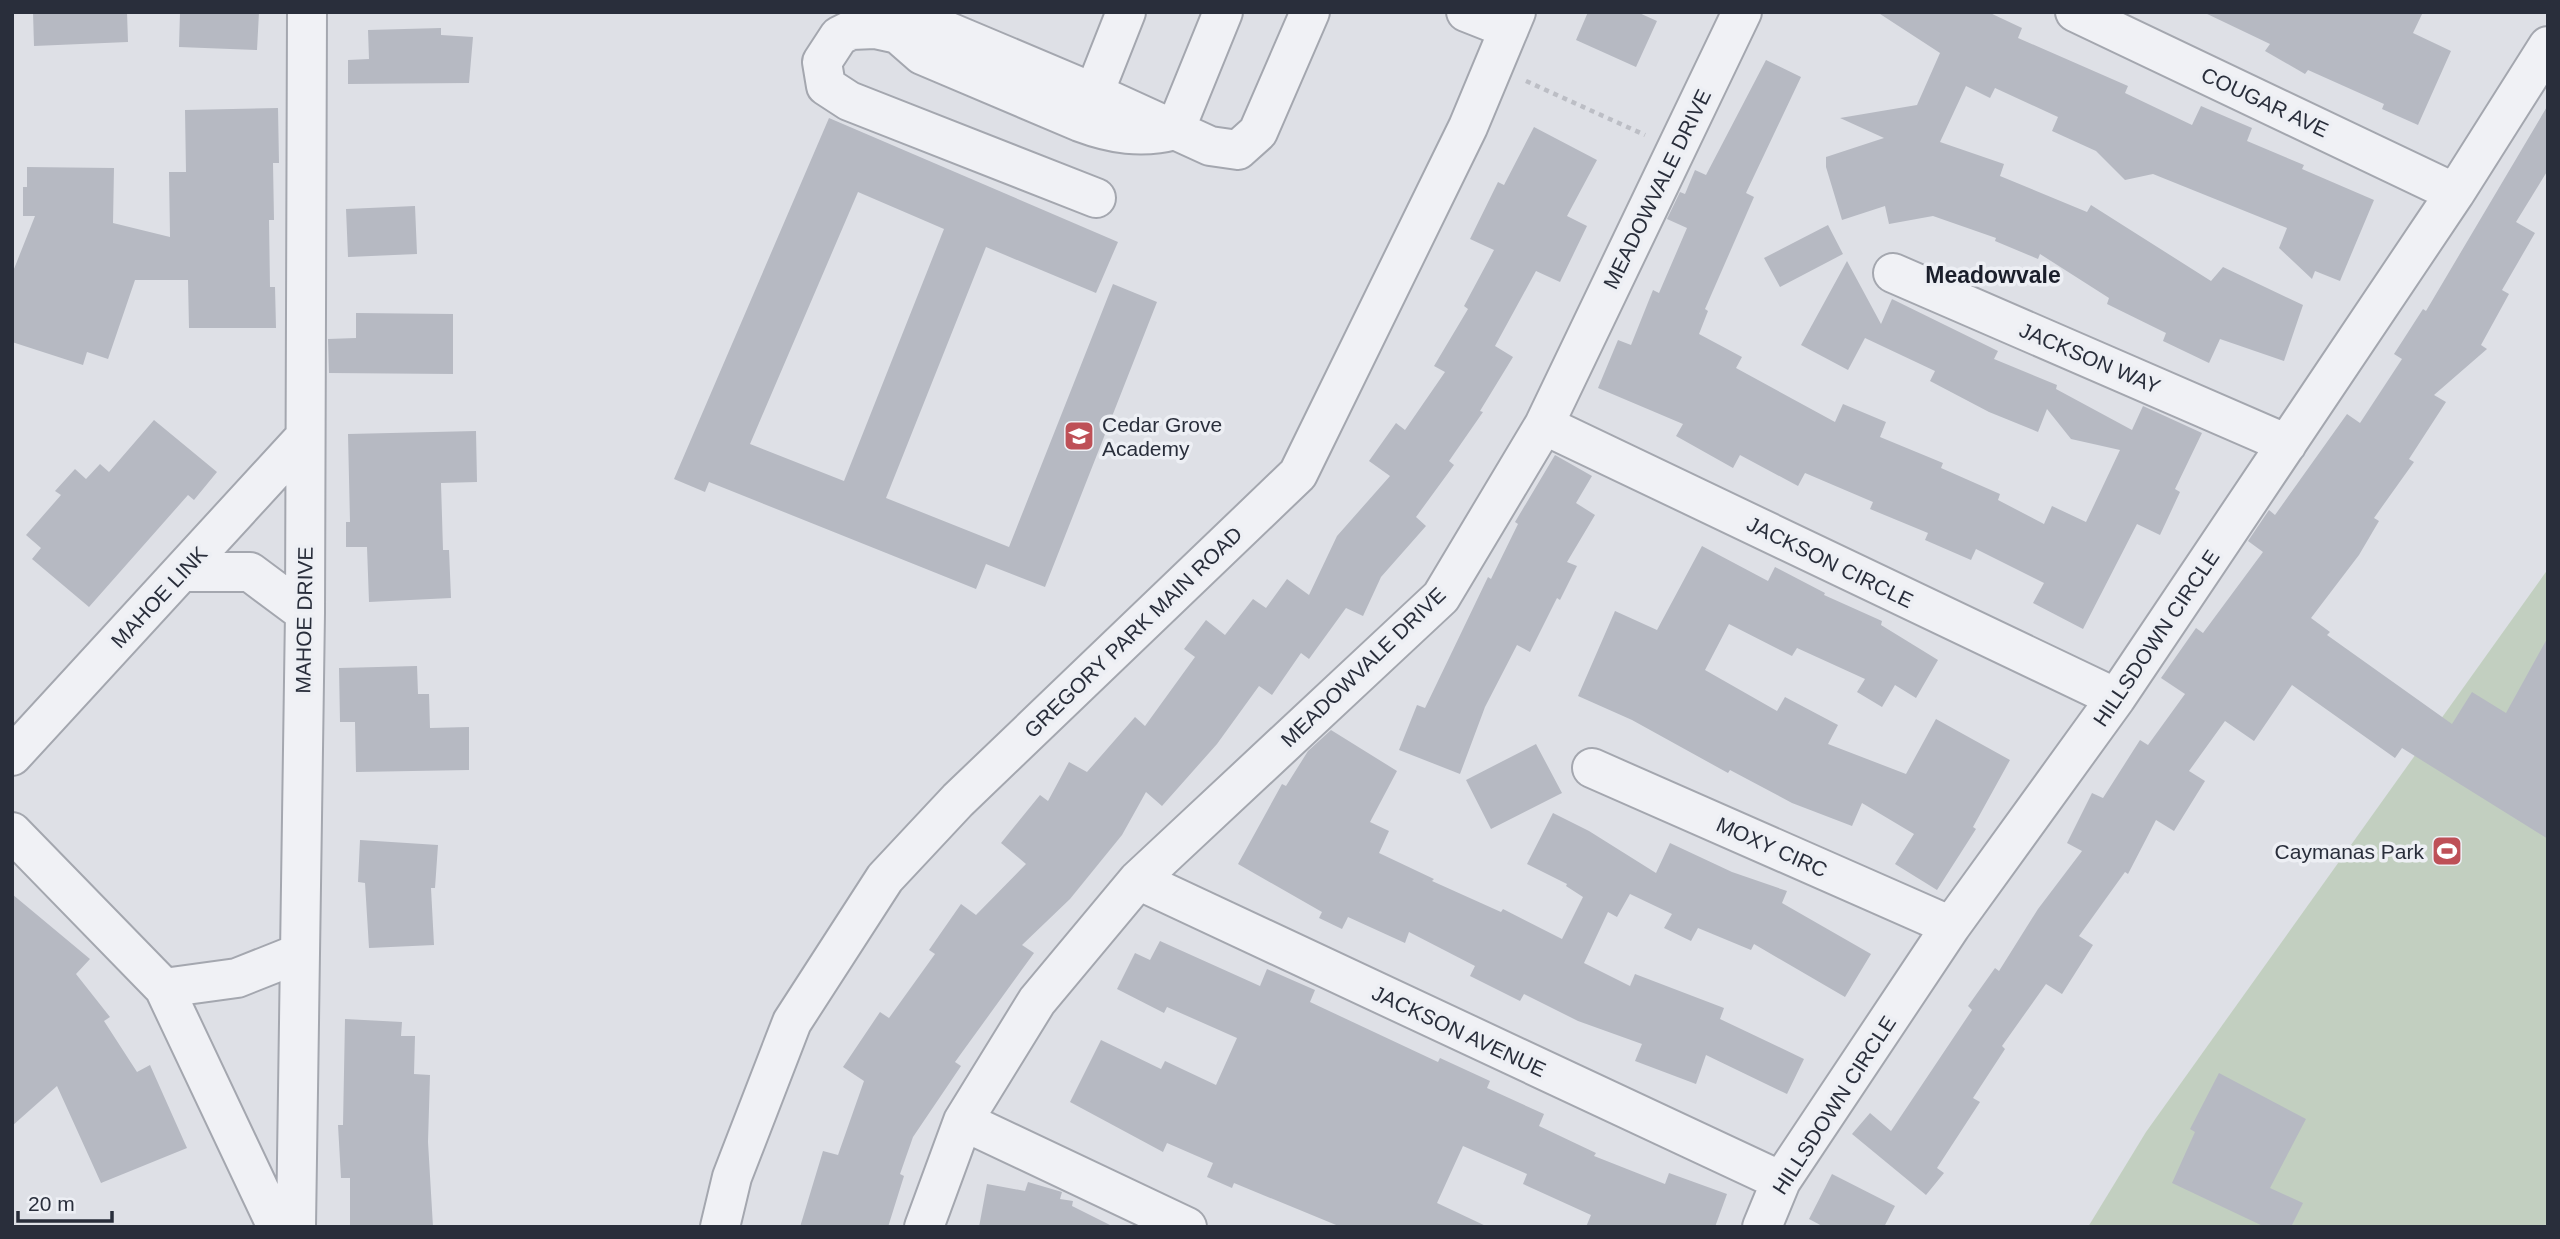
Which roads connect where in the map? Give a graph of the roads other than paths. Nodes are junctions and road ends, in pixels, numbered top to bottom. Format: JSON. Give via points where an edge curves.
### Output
{"nodes":[{"id":1,"x":307,"y":12,"type":"edge"},
{"id":2,"x":1126,"y":12,"type":"edge"},
{"id":3,"x":1223,"y":12,"type":"edge"},
{"id":4,"x":1310,"y":12,"type":"edge"},
{"id":5,"x":1466,"y":12,"type":"edge"},
{"id":6,"x":1742,"y":12,"type":"edge"},
{"id":7,"x":2075,"y":12,"type":"edge"},
{"id":8,"x":1512,"y":21,"type":"edge"},
{"id":9,"x":898,"y":34,"type":"junction"},
{"id":10,"x":2548,"y":46,"type":"edge"},
{"id":11,"x":1094,"y":93,"type":"junction"},
{"id":12,"x":1175,"y":130,"type":"junction"},
{"id":13,"x":2455,"y":193,"type":"junction"},
{"id":14,"x":1096,"y":198,"type":"dead end"},
{"id":15,"x":1893,"y":273,"type":"dead end"},
{"id":16,"x":1544,"y":425,"type":"junction"},
{"id":17,"x":305,"y":437,"type":"junction"},
{"id":18,"x":2287,"y":444,"type":"junction"},
{"id":19,"x":182,"y":572,"type":"junction"},
{"id":20,"x":305,"y":613,"type":"junction"},
{"id":21,"x":2116,"y":698,"type":"junction"},
{"id":22,"x":12,"y":756,"type":"edge"},
{"id":23,"x":1592,"y":768,"type":"dead end"},
{"id":24,"x":12,"y":832,"type":"edge"},
{"id":25,"x":1138,"y":880,"type":"junction"},
{"id":26,"x":1951,"y":926,"type":"junction"},
{"id":27,"x":300,"y":953,"type":"junction"},
{"id":28,"x":164,"y":988,"type":"junction"},
{"id":29,"x":963,"y":1121,"type":"junction"},
{"id":30,"x":1781,"y":1181,"type":"junction"},
{"id":31,"x":277,"y":1227,"type":"edge"},
{"id":32,"x":296,"y":1227,"type":"edge"},
{"id":33,"x":720,"y":1227,"type":"edge"},
{"id":34,"x":924,"y":1227,"type":"edge"},
{"id":35,"x":1187,"y":1227,"type":"edge"},
{"id":36,"x":1762,"y":1227,"type":"edge"}],
"edges":[{"from":1,"to":17,"type":"street","name":"MAHOE DRIVE"},
{"from":2,"to":11,"type":"street"},
{"from":3,"to":12,"type":"street"},
{"from":4,"to":12,"type":"street","via":[[1258,132],[1247,143],[1238,150],[1210,146]]},
{"from":5,"to":8,"type":"street"},
{"from":6,"to":16,"type":"street","name":"MEADOWVALE DRIVE"},
{"from":7,"to":13,"type":"street","name":"COUGAR AVE"},
{"from":8,"to":33,"type":"street","name":"GREGORY PARK MAIN ROAD","via":[[1468,128],[1297,474],[958,800],[885,878],[792,1021],[732,1177]]},
{"from":9,"to":11,"type":"street","via":[[915,26],[935,26]]},
{"from":9,"to":12,"type":"street","via":[[922,55],[1104,131],[1131,135]]},
{"from":9,"to":14,"type":"street","via":[[875,29],[851,30],[839,36],[822,62],[826,86],[849,101]]},
{"from":10,"to":13,"type":"street","name":"HILLSDOWN CIRCLE"},
{"from":11,"to":12,"type":"street"},
{"from":13,"to":18,"type":"street","name":"HILLSDOWN CIRCLE"},
{"from":15,"to":18,"type":"street","name":"JACKSON WAY"},
{"from":16,"to":21,"type":"street","name":"JACKSON CIRCLE"},
{"from":16,"to":25,"type":"street","name":"MEADOWVALE DRIVE","via":[[1441,597]]},
{"from":17,"to":19,"type":"street","name":"MAHOE LINK"},
{"from":17,"to":20,"type":"street","name":"MAHOE DRIVE"},
{"from":18,"to":21,"type":"street","name":"HILLSDOWN CIRCLE"},
{"from":19,"to":20,"type":"street","via":[[250,572]]},
{"from":19,"to":22,"type":"street","name":"MAHOE LINK"},
{"from":20,"to":27,"type":"street","name":"MAHOE DRIVE"},
{"from":21,"to":26,"type":"street","name":"HILLSDOWN CIRCLE"},
{"from":23,"to":26,"type":"street","name":"MOXY CIRC"},
{"from":24,"to":28,"type":"street"},
{"from":25,"to":29,"type":"street","name":"MEADOWVALE DRIVE","via":[[1037,1001]]},
{"from":25,"to":30,"type":"street","name":"JACKSON AVENUE"},
{"from":26,"to":30,"type":"street","name":"HILLSDOWN CIRCLE"},
{"from":27,"to":28,"type":"street","via":[[237,978]]},
{"from":27,"to":32,"type":"street","name":"MAHOE DRIVE"},
{"from":28,"to":31,"type":"street"},
{"from":29,"to":34,"type":"street","name":"MEADOWVALE DRIVE"},
{"from":29,"to":35,"type":"street"},
{"from":30,"to":36,"type":"street","name":"HILLSDOWN CIRCLE"}]}
